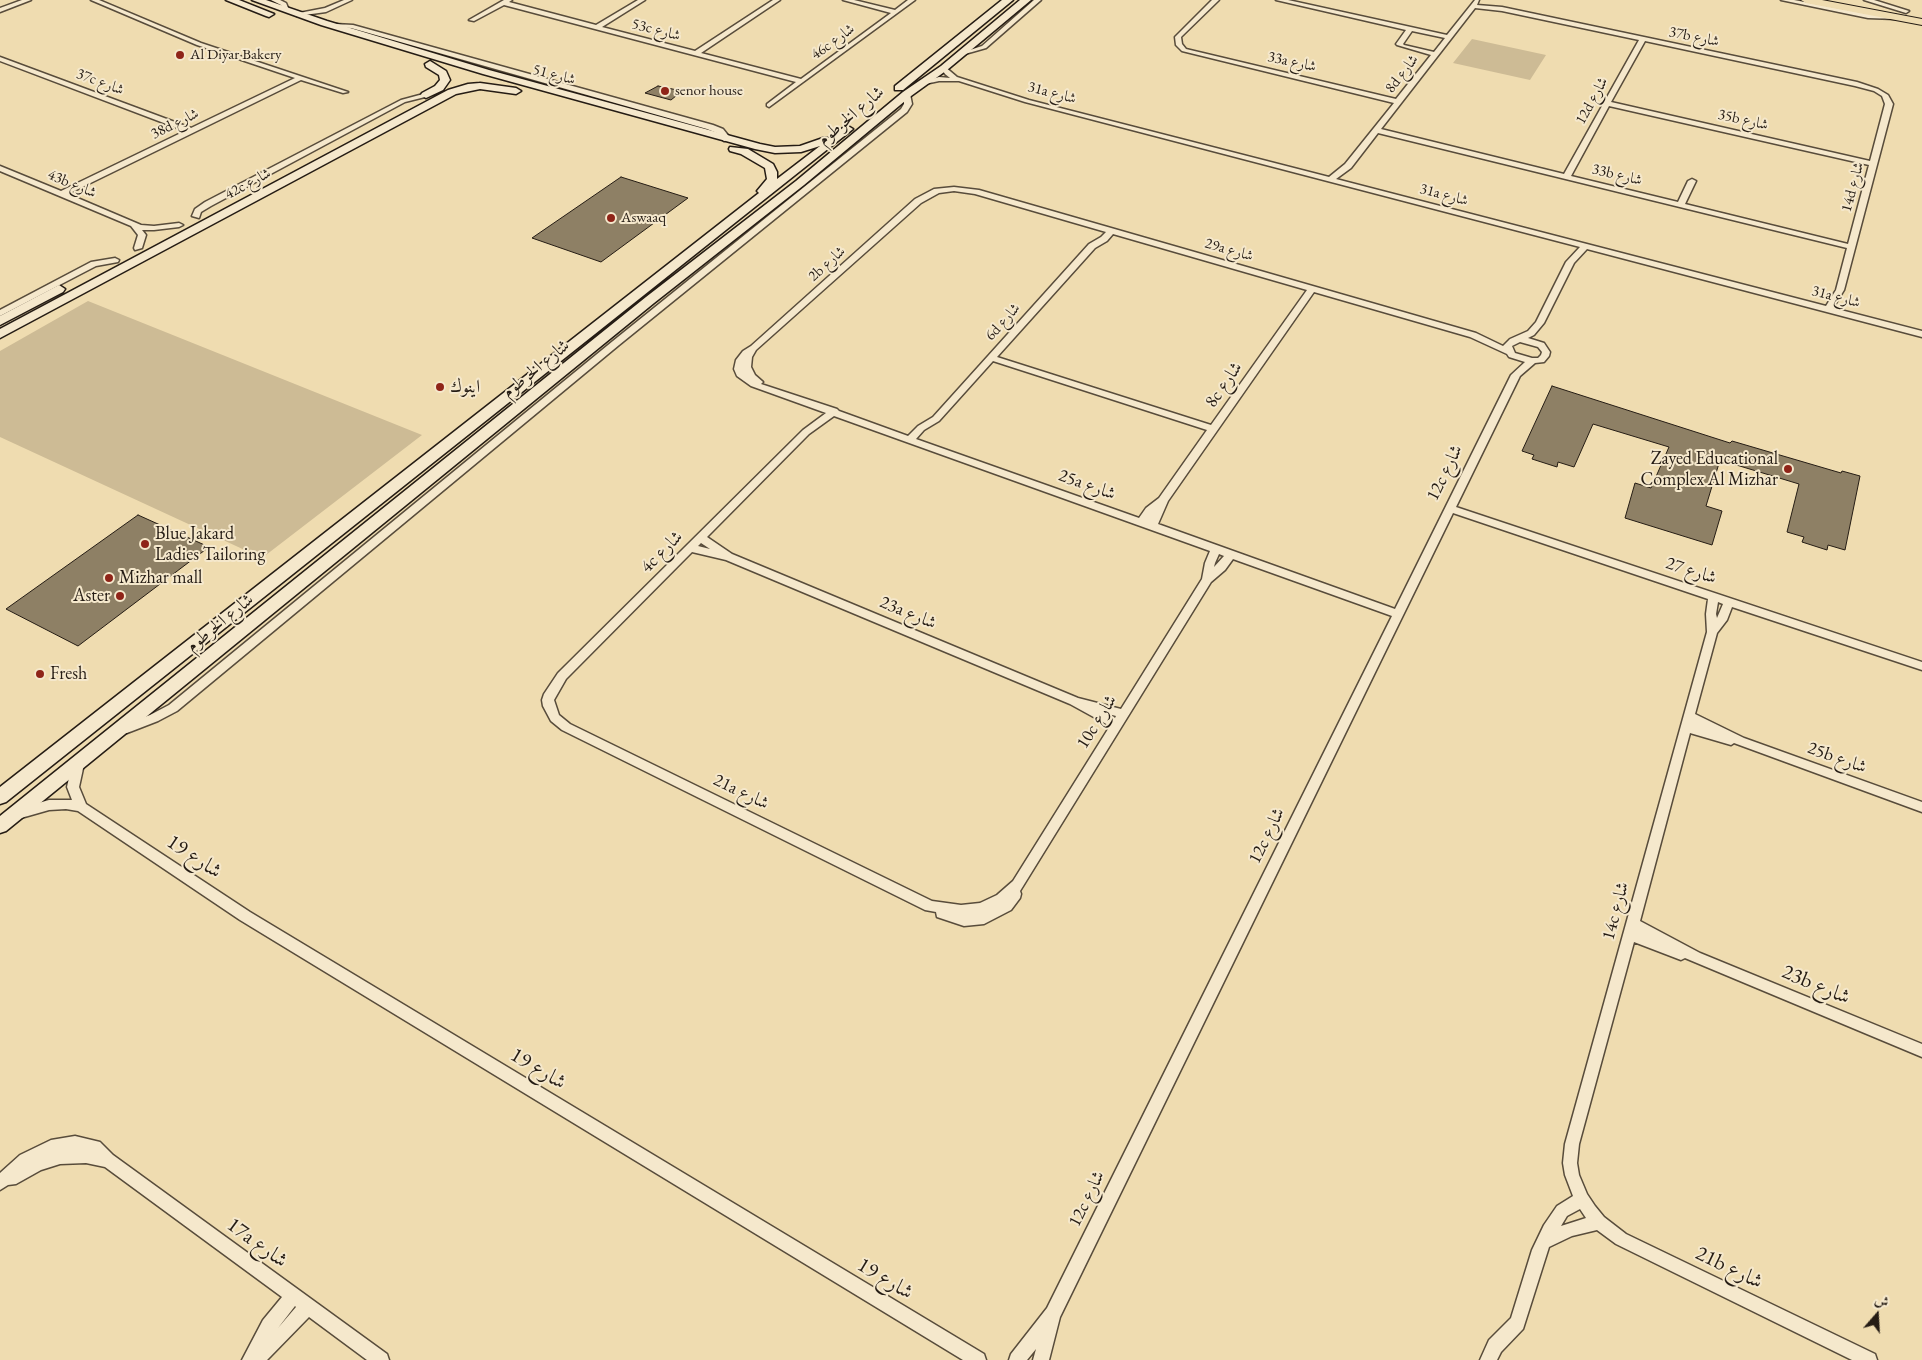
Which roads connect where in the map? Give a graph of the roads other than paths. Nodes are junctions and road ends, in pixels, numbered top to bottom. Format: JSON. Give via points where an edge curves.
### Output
{"nodes":[{"id":1,"x":28,"y":0,"type":"edge"},
{"id":2,"x":94,"y":0,"type":"edge"},
{"id":3,"x":231,"y":0,"type":"edge"},
{"id":4,"x":257,"y":0,"type":"edge"},
{"id":5,"x":274,"y":0,"type":"edge"},
{"id":6,"x":349,"y":0,"type":"edge"},
{"id":7,"x":642,"y":0,"type":"edge"},
{"id":8,"x":777,"y":0,"type":"edge"},
{"id":9,"x":846,"y":0,"type":"edge"},
{"id":10,"x":912,"y":0,"type":"edge"},
{"id":11,"x":1008,"y":0,"type":"edge"},
{"id":12,"x":1026,"y":0,"type":"edge"},
{"id":13,"x":1038,"y":0,"type":"edge"},
{"id":14,"x":1216,"y":0,"type":"edge"},
{"id":15,"x":1279,"y":0,"type":"edge"},
{"id":16,"x":1784,"y":0,"type":"edge"},
{"id":17,"x":1806,"y":0,"type":"edge"},
{"id":18,"x":1848,"y":0,"type":"edge"},
{"id":19,"x":1868,"y":0,"type":"edge"},
{"id":20,"x":507,"y":1,"type":"edge"},
{"id":21,"x":1476,"y":3,"type":"edge"},
{"id":22,"x":332,"y":8,"type":"junction"},
{"id":23,"x":0,"y":10,"type":"edge"},
{"id":24,"x":286,"y":10,"type":"junction"},
{"id":25,"x":1906,"y":11,"type":"junction"},
{"id":26,"x":896,"y":12,"type":"junction"},
{"id":27,"x":298,"y":14,"type":"junction"},
{"id":28,"x":1922,"y":14,"type":"edge"},
{"id":29,"x":1896,"y":17,"type":"junction"},
{"id":30,"x":472,"y":20,"type":"dead end"},
{"id":31,"x":1922,"y":22,"type":"edge"},
{"id":32,"x":324,"y":23,"type":"junction"},
{"id":33,"x":335,"y":26,"type":"junction"},
{"id":34,"x":597,"y":27,"type":"junction"},
{"id":35,"x":1410,"y":29,"type":"junction"},
{"id":36,"x":1449,"y":37,"type":"junction"},
{"id":37,"x":1643,"y":39,"type":"junction"},
{"id":38,"x":696,"y":53,"type":"junction"},
{"id":39,"x":1436,"y":54,"type":"junction"},
{"id":40,"x":960,"y":55,"type":"junction"},
{"id":41,"x":0,"y":58,"type":"edge"},
{"id":42,"x":430,"y":64,"type":"junction"},
{"id":43,"x":944,"y":68,"type":"junction"},
{"id":44,"x":300,"y":78,"type":"junction"},
{"id":45,"x":461,"y":78,"type":"junction"},
{"id":46,"x":919,"y":79,"type":"junction"},
{"id":47,"x":960,"y":80,"type":"junction"},
{"id":48,"x":802,"y":81,"type":"junction"},
{"id":49,"x":516,"y":91,"type":"junction"},
{"id":50,"x":346,"y":92,"type":"dead end"},
{"id":51,"x":559,"y":92,"type":"junction"},
{"id":52,"x":1881,"y":92,"type":"joint"},
{"id":53,"x":429,"y":94,"type":"junction"},
{"id":54,"x":907,"y":94,"type":"junction"},
{"id":55,"x":1398,"y":102,"type":"junction"},
{"id":56,"x":1607,"y":103,"type":"junction"},
{"id":57,"x":769,"y":105,"type":"dead end"},
{"id":58,"x":403,"y":107,"type":"junction"},
{"id":59,"x":876,"y":120,"type":"junction"},
{"id":60,"x":400,"y":121,"type":"junction"},
{"id":61,"x":853,"y":125,"type":"junction"},
{"id":62,"x":1376,"y":130,"type":"junction"},
{"id":63,"x":191,"y":131,"type":"junction"},
{"id":64,"x":728,"y":139,"type":"junction"},
{"id":65,"x":775,"y":150,"type":"junction"},
{"id":66,"x":744,"y":151,"type":"junction"},
{"id":67,"x":1873,"y":164,"type":"junction"},
{"id":68,"x":1348,"y":166,"type":"junction"},
{"id":69,"x":0,"y":168,"type":"edge"},
{"id":70,"x":1566,"y":177,"type":"junction"},
{"id":71,"x":1330,"y":180,"type":"junction"},
{"id":72,"x":1692,"y":181,"type":"dead end"},
{"id":73,"x":1341,"y":182,"type":"junction"},
{"id":74,"x":942,"y":188,"type":"joint"},
{"id":75,"x":61,"y":194,"type":"junction"},
{"id":76,"x":755,"y":201,"type":"junction"},
{"id":77,"x":1681,"y":205,"type":"junction"},
{"id":78,"x":196,"y":216,"type":"junction"},
{"id":79,"x":134,"y":225,"type":"junction"},
{"id":80,"x":179,"y":226,"type":"junction"},
{"id":81,"x":1107,"y":230,"type":"junction"},
{"id":82,"x":1573,"y":243,"type":"junction"},
{"id":83,"x":1586,"y":246,"type":"junction"},
{"id":84,"x":1851,"y":247,"type":"junction"},
{"id":85,"x":138,"y":248,"type":"junction"},
{"id":86,"x":115,"y":260,"type":"junction"},
{"id":87,"x":1570,"y":262,"type":"junction"},
{"id":88,"x":1312,"y":289,"type":"junction"},
{"id":89,"x":1840,"y":290,"type":"junction"},
{"id":90,"x":635,"y":295,"type":"junction"},
{"id":91,"x":650,"y":300,"type":"junction"},
{"id":92,"x":1828,"y":310,"type":"junction"},
{"id":93,"x":0,"y":313,"type":"edge"},
{"id":94,"x":1840,"y":313,"type":"junction"},
{"id":95,"x":0,"y":321,"type":"edge"},
{"id":96,"x":1540,"y":323,"type":"junction"},
{"id":97,"x":618,"y":327,"type":"junction"},
{"id":98,"x":0,"y":334,"type":"edge"},
{"id":99,"x":1922,"y":334,"type":"edge"},
{"id":100,"x":1473,"y":335,"type":"junction"},
{"id":101,"x":1517,"y":340,"type":"junction"},
{"id":102,"x":1541,"y":345,"type":"junction"},
{"id":103,"x":609,"y":348,"type":"junction"},
{"id":104,"x":1510,"y":353,"type":"junction"},
{"id":105,"x":991,"y":358,"type":"junction"},
{"id":106,"x":1532,"y":361,"type":"junction"},
{"id":107,"x":743,"y":365,"type":"joint"},
{"id":108,"x":1516,"y":375,"type":"junction"},
{"id":109,"x":829,"y":410,"type":"junction"},
{"id":110,"x":936,"y":419,"type":"junction"},
{"id":111,"x":1213,"y":429,"type":"junction"},
{"id":112,"x":910,"y":439,"type":"junction"},
{"id":113,"x":923,"y":443,"type":"junction"},
{"id":114,"x":1163,"y":500,"type":"junction"},
{"id":115,"x":1450,"y":509,"type":"junction"},
{"id":116,"x":1141,"y":522,"type":"junction"},
{"id":117,"x":1152,"y":526,"type":"junction"},
{"id":118,"x":700,"y":538,"type":"junction"},
{"id":119,"x":690,"y":548,"type":"junction"},
{"id":120,"x":1216,"y":549,"type":"junction"},
{"id":121,"x":1231,"y":554,"type":"junction"},
{"id":122,"x":729,"y":557,"type":"junction"},
{"id":123,"x":1208,"y":579,"type":"junction"},
{"id":124,"x":1714,"y":597,"type":"junction"},
{"id":125,"x":1729,"y":602,"type":"junction"},
{"id":126,"x":1398,"y":614,"type":"junction"},
{"id":127,"x":1712,"y":632,"type":"junction"},
{"id":128,"x":1922,"y":666,"type":"edge"},
{"id":129,"x":548,"y":700,"type":"joint"},
{"id":130,"x":1121,"y":719,"type":"junction"},
{"id":131,"x":1688,"y":722,"type":"junction"},
{"id":132,"x":110,"y":736,"type":"junction"},
{"id":133,"x":78,"y":764,"type":"junction"},
{"id":134,"x":0,"y":797,"type":"edge"},
{"id":135,"x":81,"y":807,"type":"junction"},
{"id":136,"x":1922,"y":807,"type":"edge"},
{"id":137,"x":13,"y":816,"type":"junction"},
{"id":138,"x":0,"y":826,"type":"edge"},
{"id":139,"x":983,"y":913,"type":"joint"},
{"id":140,"x":1631,"y":929,"type":"junction"},
{"id":141,"x":1922,"y":1051,"type":"edge"},
{"id":142,"x":0,"y":1185,"type":"edge"},
{"id":143,"x":1582,"y":1199,"type":"junction"},
{"id":144,"x":1599,"y":1222,"type":"junction"},
{"id":145,"x":1545,"y":1241,"type":"junction"},
{"id":146,"x":293,"y":1296,"type":"junction"},
{"id":147,"x":308,"y":1306,"type":"junction"},
{"id":148,"x":1053,"y":1314,"type":"junction"},
{"id":149,"x":250,"y":1360,"type":"edge"},
{"id":150,"x":255,"y":1360,"type":"edge"},
{"id":151,"x":381,"y":1360,"type":"edge"},
{"id":152,"x":978,"y":1360,"type":"edge"},
{"id":153,"x":1017,"y":1360,"type":"edge"},
{"id":154,"x":1042,"y":1360,"type":"edge"},
{"id":155,"x":1488,"y":1360,"type":"edge"},
{"id":156,"x":1869,"y":1360,"type":"edge"}],
"edges":[{"from":1,"to":23,"type":"street"},
{"from":2,"to":44,"type":"street","via":[[184,38]]},
{"from":3,"to":42,"type":"main road","name":"شارع 51","via":[[330,35]]},
{"from":4,"to":24,"type":"main road","name":"شارع 51"},
{"from":5,"to":24,"type":"street","via":[[284,4]]},
{"from":6,"to":22,"type":"street"},
{"from":7,"to":34,"type":"street"},
{"from":8,"to":38,"type":"street"},
{"from":9,"to":26,"type":"street"},
{"from":10,"to":26,"type":"street","name":"46c شارع"},
{"from":11,"to":46,"type":"main road","name":"شارع الخرطوم"},
{"from":12,"to":40,"type":"main road","name":"شارع الخرطوم"},
{"from":13,"to":40,"type":"street","via":[[984,47]]},
{"from":14,"to":55,"type":"street","name":"33a شارع","via":[[1180,35],[1178,42],[1181,47]]},
{"from":15,"to":35,"type":"street"},
{"from":16,"to":29,"type":"street","via":[[1868,16]]},
{"from":17,"to":29,"type":"main road"},
{"from":18,"to":25,"type":"main road"},
{"from":19,"to":25,"type":"street"},
{"from":20,"to":30,"type":"street"},
{"from":20,"to":34,"type":"street","name":"53c شارع"},
{"from":21,"to":36,"type":"street","name":"8d شارع"},
{"from":21,"to":37,"type":"street","name":"37b شارع"},
{"from":22,"to":27,"type":"street"},
{"from":22,"to":32,"type":"street","via":[[324,15]]},
{"from":24,"to":27,"type":"main road","name":"شارع 51"},
{"from":25,"to":28,"type":"main road"},
{"from":26,"to":48,"type":"street","name":"46c شارع"},
{"from":27,"to":32,"type":"main road","name":"شارع 51"},
{"from":29,"to":31,"type":"main road"},
{"from":32,"to":33,"type":"main road","name":"شارع 51"},
{"from":33,"to":51,"type":"main road","name":"شارع 51"},
{"from":33,"to":64,"type":"street","via":[[351,26],[710,127]]},
{"from":34,"to":38,"type":"street","name":"53c شارع"},
{"from":35,"to":36,"type":"street"},
{"from":35,"to":39,"type":"street","via":[[1399,44]]},
{"from":36,"to":39,"type":"street","name":"8d شارع"},
{"from":37,"to":52,"type":"street","name":"37b شارع","via":[[1857,84]]},
{"from":37,"to":56,"type":"street","name":"12d شارع"},
{"from":38,"to":48,"type":"street","name":"53c شارع"},
{"from":39,"to":55,"type":"street","name":"8d شارع"},
{"from":40,"to":43,"type":"main road","name":"شارع الخرطوم"},
{"from":41,"to":63,"type":"street","name":"37c شارع"},
{"from":42,"to":45,"type":"main road","name":"شارع 51"},
{"from":42,"to":53,"type":"main road","name":"42c شارع","via":[[446,76],[444,83]]},
{"from":43,"to":46,"type":"main road","name":"شارع الخرطوم"},
{"from":43,"to":47,"type":"street","name":"31a شارع","via":[[950,76]]},
{"from":44,"to":50,"type":"street"},
{"from":44,"to":63,"type":"street","name":"38d شارع"},
{"from":45,"to":49,"type":"main road","name":"شارع 51"},
{"from":45,"to":51,"type":"main road","via":[[480,74],[540,91]]},
{"from":45,"to":53,"type":"main road"},
{"from":46,"to":47,"type":"street","name":"31a شارع"},
{"from":46,"to":54,"type":"main road","name":"شارع الخرطوم"},
{"from":46,"to":59,"type":"street","via":[[890,102]]},
{"from":46,"to":61,"type":"main road","name":"شارع الخرطوم"},
{"from":47,"to":71,"type":"street","name":"31a شارع"},
{"from":48,"to":57,"type":"street","name":"46c شارع"},
{"from":49,"to":60,"type":"street","name":"42c شارع","via":[[480,86],[462,88]]},
{"from":49,"to":66,"type":"main road","name":"شارع 51"},
{"from":51,"to":64,"type":"main road","name":"شارع 51"},
{"from":52,"to":67,"type":"street","name":"14d شارع","via":[[1889,104]]},
{"from":53,"to":58,"type":"main road","name":"42c شارع"},
{"from":53,"to":78,"type":"street","via":[[403,101],[208,204]]},
{"from":54,"to":59,"type":"main road","name":"شارع الخرطوم"},
{"from":54,"to":103,"type":"street","via":[[908,104],[904,110]]},
{"from":55,"to":62,"type":"street","name":"8d شارع"},
{"from":56,"to":67,"type":"street","name":"35b شارع"},
{"from":56,"to":70,"type":"street","name":"12d شارع"},
{"from":58,"to":60,"type":"main road","via":[[413,110]]},
{"from":58,"to":78,"type":"main road","name":"42c شارع"},
{"from":59,"to":91,"type":"main road","name":"شارع الخرطوم"},
{"from":60,"to":98,"type":"street","name":"42c شارع"},
{"from":61,"to":65,"type":"main road","name":"شارع 51","via":[[810,146]]},
{"from":61,"to":76,"type":"main road","name":"شارع الخرطوم"},
{"from":62,"to":68,"type":"street","name":"8d شارع"},
{"from":62,"to":70,"type":"street","name":"33b شارع"},
{"from":63,"to":75,"type":"street","name":"38d شارع"},
{"from":64,"to":65,"type":"main road","name":"شارع 51"},
{"from":65,"to":66,"type":"main road","via":[[790,155],[792,159],[783,163]]},
{"from":66,"to":76,"type":"main road","name":"شارع 51","via":[[767,164],[772,172],[772,179]]},
{"from":67,"to":84,"type":"street","name":"14d شارع"},
{"from":68,"to":71,"type":"street","name":"8d شارع"},
{"from":68,"to":73,"type":"street","name":"8d شارع"},
{"from":69,"to":75,"type":"street","name":"43b شارع"},
{"from":70,"to":77,"type":"street","name":"33b شارع"},
{"from":71,"to":73,"type":"street","name":"31a شارع"},
{"from":72,"to":77,"type":"street"},
{"from":73,"to":82,"type":"street","name":"31a شارع"},
{"from":74,"to":81,"type":"street","name":"29a شارع","via":[[976,192]]},
{"from":74,"to":107,"type":"street","name":"2b شارع","via":[[918,201],[754,348]]},
{"from":75,"to":79,"type":"street","name":"43b شارع"},
{"from":76,"to":90,"type":"main road","name":"شارع الخرطوم"},
{"from":77,"to":84,"type":"street","name":"33b شارع"},
{"from":78,"to":80,"type":"main road","name":"42c شارع"},
{"from":79,"to":80,"type":"street","name":"43b شارع","via":[[154,228]]},
{"from":79,"to":85,"type":"street","via":[[142,235]]},
{"from":80,"to":85,"type":"main road","name":"42c شارع"},
{"from":81,"to":88,"type":"street","name":"29a شارع"},
{"from":81,"to":105,"type":"street","name":"6d شارع","via":[[1104,239],[1092,246]]},
{"from":82,"to":83,"type":"street","name":"31a شارع"},
{"from":82,"to":87,"type":"street"},
{"from":83,"to":87,"type":"street"},
{"from":83,"to":92,"type":"street","name":"31a شارع"},
{"from":84,"to":89,"type":"street","name":"14d شارع"},
{"from":85,"to":86,"type":"main road","name":"42c شارع"},
{"from":86,"to":93,"type":"street","via":[[94,264]]},
{"from":86,"to":95,"type":"main road","name":"42c شارع"},
{"from":87,"to":96,"type":"street"},
{"from":88,"to":100,"type":"street","name":"29a شارع"},
{"from":88,"to":111,"type":"street","name":"8c شارع"},
{"from":89,"to":92,"type":"street","name":"14d شارع"},
{"from":89,"to":94,"type":"street","name":"14d شارع"},
{"from":90,"to":91,"type":"main road"},
{"from":90,"to":134,"type":"main road","name":"شارع الخرطوم"},
{"from":91,"to":97,"type":"main road","name":"شارع الخرطوم"},
{"from":92,"to":94,"type":"street","name":"31a شارع"},
{"from":94,"to":99,"type":"street","name":"31a شارع"},
{"from":96,"to":101,"type":"street","via":[[1531,333]]},
{"from":96,"to":102,"type":"street"},
{"from":97,"to":103,"type":"main road"},
{"from":97,"to":132,"type":"main road","name":"شارع الخرطوم"},
{"from":100,"to":101,"type":"street","name":"29a شارع"},
{"from":100,"to":104,"type":"street","name":"29a شارع"},
{"from":101,"to":102,"type":"street","name":"29a شارع","via":[[1531,340]]},
{"from":101,"to":104,"type":"street","via":[[1508,345]]},
{"from":102,"to":106,"type":"street","name":"12c شارع","via":[[1545,356]]},
{"from":103,"to":132,"type":"street","via":[[173,708]]},
{"from":104,"to":106,"type":"street","name":"29a شارع"},
{"from":104,"to":108,"type":"street"},
{"from":105,"to":110,"type":"street","name":"6d شارع"},
{"from":105,"to":111,"type":"street"},
{"from":106,"to":108,"type":"street","name":"12c شارع"},
{"from":107,"to":109,"type":"street","name":"25a شارع","via":[[740,372],[754,384]]},
{"from":108,"to":115,"type":"street","name":"12c شارع"},
{"from":109,"to":112,"type":"street","name":"25a شارع"},
{"from":109,"to":118,"type":"street","name":"4c شارع"},
{"from":110,"to":112,"type":"street","name":"6d شارع"},
{"from":110,"to":113,"type":"street","name":"6d شارع"},
{"from":111,"to":114,"type":"street","name":"8c شارع"},
{"from":112,"to":113,"type":"street","name":"25a شارع"},
{"from":113,"to":116,"type":"street","name":"25a شارع"},
{"from":114,"to":116,"type":"street","name":"8c شارع"},
{"from":114,"to":117,"type":"street","name":"8c شارع"},
{"from":115,"to":124,"type":"street","name":"شارع 27"},
{"from":115,"to":126,"type":"street","name":"12c شارع"},
{"from":116,"to":117,"type":"street","name":"25a شارع"},
{"from":117,"to":120,"type":"street","name":"25a شارع"},
{"from":118,"to":119,"type":"street","name":"4c شارع"},
{"from":118,"to":122,"type":"street","name":"23a شارع"},
{"from":119,"to":122,"type":"street","name":"23a شارع"},
{"from":119,"to":129,"type":"street","name":"4c شارع","via":[[562,676]]},
{"from":120,"to":121,"type":"street","name":"25a شارع"},
{"from":120,"to":123,"type":"street","name":"10c شارع"},
{"from":121,"to":123,"type":"street","name":"10c شارع"},
{"from":121,"to":126,"type":"street","name":"25a شارع"},
{"from":122,"to":130,"type":"street","name":"23a شارع","via":[[1074,701],[1094,714]]},
{"from":123,"to":130,"type":"street","name":"10c شارع"},
{"from":124,"to":125,"type":"street","name":"شارع 27"},
{"from":124,"to":127,"type":"street","name":"14c شارع"},
{"from":125,"to":127,"type":"street","name":"14c شارع","via":[[1723,618]]},
{"from":125,"to":128,"type":"street","name":"شارع 27"},
{"from":126,"to":148,"type":"street","name":"12c شارع"},
{"from":127,"to":131,"type":"street","name":"14c شارع"},
{"from":129,"to":139,"type":"street","name":"21a شارع","via":[[551,712],[566,727],[937,911],[954,918],[973,920]]},
{"from":130,"to":139,"type":"street","name":"10c شارع","via":[[1006,906]]},
{"from":131,"to":136,"type":"street","name":"25b شارع","via":[[1713,736],[1740,741]]},
{"from":131,"to":140,"type":"street","name":"14c شارع"},
{"from":132,"to":133,"type":"main road","name":"شارع الخرطوم"},
{"from":133,"to":135,"type":"street","via":[[73,787]]},
{"from":133,"to":137,"type":"main road","name":"شارع الخرطوم"},
{"from":135,"to":137,"type":"street","name":"شارع 19","via":[[49,805]]},
{"from":135,"to":152,"type":"street","name":"شارع 19","via":[[245,916]]},
{"from":137,"to":138,"type":"main road","name":"شارع الخرطوم"},
{"from":140,"to":141,"type":"street","name":"23b شارع","via":[[1662,948],[1695,957]]},
{"from":140,"to":143,"type":"street","name":"14c شارع","via":[[1570,1153],[1572,1175]]},
{"from":142,"to":146,"type":"street","name":"17a شارع","via":[[62,1150],[108,1160]]},
{"from":143,"to":144,"type":"street","name":"21b شارع"},
{"from":143,"to":145,"type":"street","via":[[1562,1211]]},
{"from":144,"to":145,"type":"street","via":[[1570,1229]]},
{"from":144,"to":156,"type":"street","name":"21b شارع","via":[[1621,1238]]},
{"from":145,"to":155,"type":"street","via":[[1517,1323],[1495,1346]]},
{"from":146,"to":147,"type":"street","name":"17a شارع"},
{"from":146,"to":149,"type":"street","via":[[269,1326]]},
{"from":147,"to":150,"type":"street"},
{"from":147,"to":151,"type":"street","name":"17a شارع"},
{"from":148,"to":153,"type":"street","name":"12c شارع"},
{"from":148,"to":154,"type":"street","name":"12c شارع"}]}
